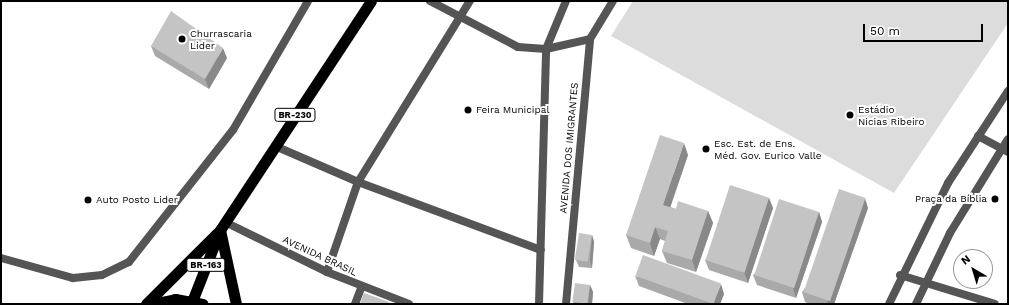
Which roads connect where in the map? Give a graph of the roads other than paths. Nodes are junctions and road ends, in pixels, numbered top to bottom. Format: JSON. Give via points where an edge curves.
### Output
{"nodes":[{"id":1,"x":308,"y":1,"type":"edge"},
{"id":2,"x":371,"y":1,"type":"edge"},
{"id":3,"x":430,"y":1,"type":"edge"},
{"id":4,"x":470,"y":1,"type":"edge"},
{"id":5,"x":566,"y":1,"type":"edge"},
{"id":6,"x":613,"y":1,"type":"edge"},
{"id":7,"x":460,"y":18,"type":"junction"},
{"id":8,"x":590,"y":39,"type":"junction"},
{"id":9,"x":546,"y":49,"type":"junction"},
{"id":10,"x":1008,"y":91,"type":"edge"},
{"id":11,"x":978,"y":136,"type":"junction"},
{"id":12,"x":1008,"y":140,"type":"edge"},
{"id":13,"x":275,"y":146,"type":"junction"},
{"id":14,"x":1005,"y":150,"type":"edge"},
{"id":15,"x":358,"y":182,"type":"junction"},
{"id":16,"x":223,"y":226,"type":"junction"},
{"id":17,"x":541,"y":250,"type":"junction"},
{"id":18,"x":1,"y":258,"type":"edge"},
{"id":19,"x":327,"y":272,"type":"junction"},
{"id":20,"x":900,"y":275,"type":"junction"},
{"id":21,"x":924,"y":284,"type":"junction"},
{"id":22,"x":362,"y":286,"type":"junction"},
{"id":23,"x":195,"y":303,"type":"edge"},
{"id":24,"x":146,"y":304,"type":"edge"},
{"id":25,"x":152,"y":304,"type":"edge"},
{"id":26,"x":236,"y":304,"type":"edge"},
{"id":27,"x":355,"y":304,"type":"edge"},
{"id":28,"x":409,"y":304,"type":"edge"},
{"id":29,"x":539,"y":304,"type":"edge"},
{"id":30,"x":566,"y":304,"type":"edge"},
{"id":31,"x":889,"y":304,"type":"edge"},
{"id":32,"x":916,"y":304,"type":"edge"},
{"id":33,"x":995,"y":304,"type":"edge"}],
"edges":[{"from":1,"to":18,"type":"street","via":[[233,130],[129,262],[102,275],[73,278]]},
{"from":2,"to":13,"type":"highway","number":"BR-230"},
{"from":3,"to":7,"type":"street"},
{"from":4,"to":7,"type":"street"},
{"from":5,"to":9,"type":"street","name":"AVENIDA DOS IMIGRANTES"},
{"from":6,"to":8,"type":"street","name":"AVENIDA DOS IMIGRANTES"},
{"from":7,"to":9,"type":"street","via":[[509,45]]},
{"from":7,"to":15,"type":"street"},
{"from":8,"to":9,"type":"street"},
{"from":8,"to":30,"type":"street","name":"AVENIDA DOS IMIGRANTES"},
{"from":9,"to":17,"type":"street","name":"AVENIDA DOS IMIGRANTES"},
{"from":10,"to":11,"type":"street"},
{"from":11,"to":14,"type":"street"},
{"from":11,"to":20,"type":"street","via":[[948,183]]},
{"from":12,"to":14,"type":"street"},
{"from":13,"to":15,"type":"street"},
{"from":13,"to":16,"type":"highway","number":"BR-230"},
{"from":14,"to":21,"type":"street"},
{"from":15,"to":17,"type":"street"},
{"from":15,"to":19,"type":"street"},
{"from":16,"to":19,"type":"street","name":"AVENIDA BRASIL"},
{"from":16,"to":23,"type":"highway","number":"BR-163"},
{"from":16,"to":24,"type":"highway"},
{"from":16,"to":26,"type":"highway"},
{"from":17,"to":29,"type":"street","name":"AVENIDA DOS IMIGRANTES"},
{"from":19,"to":22,"type":"street","name":"AVENIDA BRASIL"},
{"from":20,"to":21,"type":"street"},
{"from":20,"to":31,"type":"street"},
{"from":21,"to":32,"type":"street"},
{"from":21,"to":33,"type":"street"},
{"from":22,"to":27,"type":"street"},
{"from":22,"to":28,"type":"street","name":"AVENIDA BRASIL"},
{"from":23,"to":25,"type":"highway","number":"BR-163","via":[[175,299]]}]}
